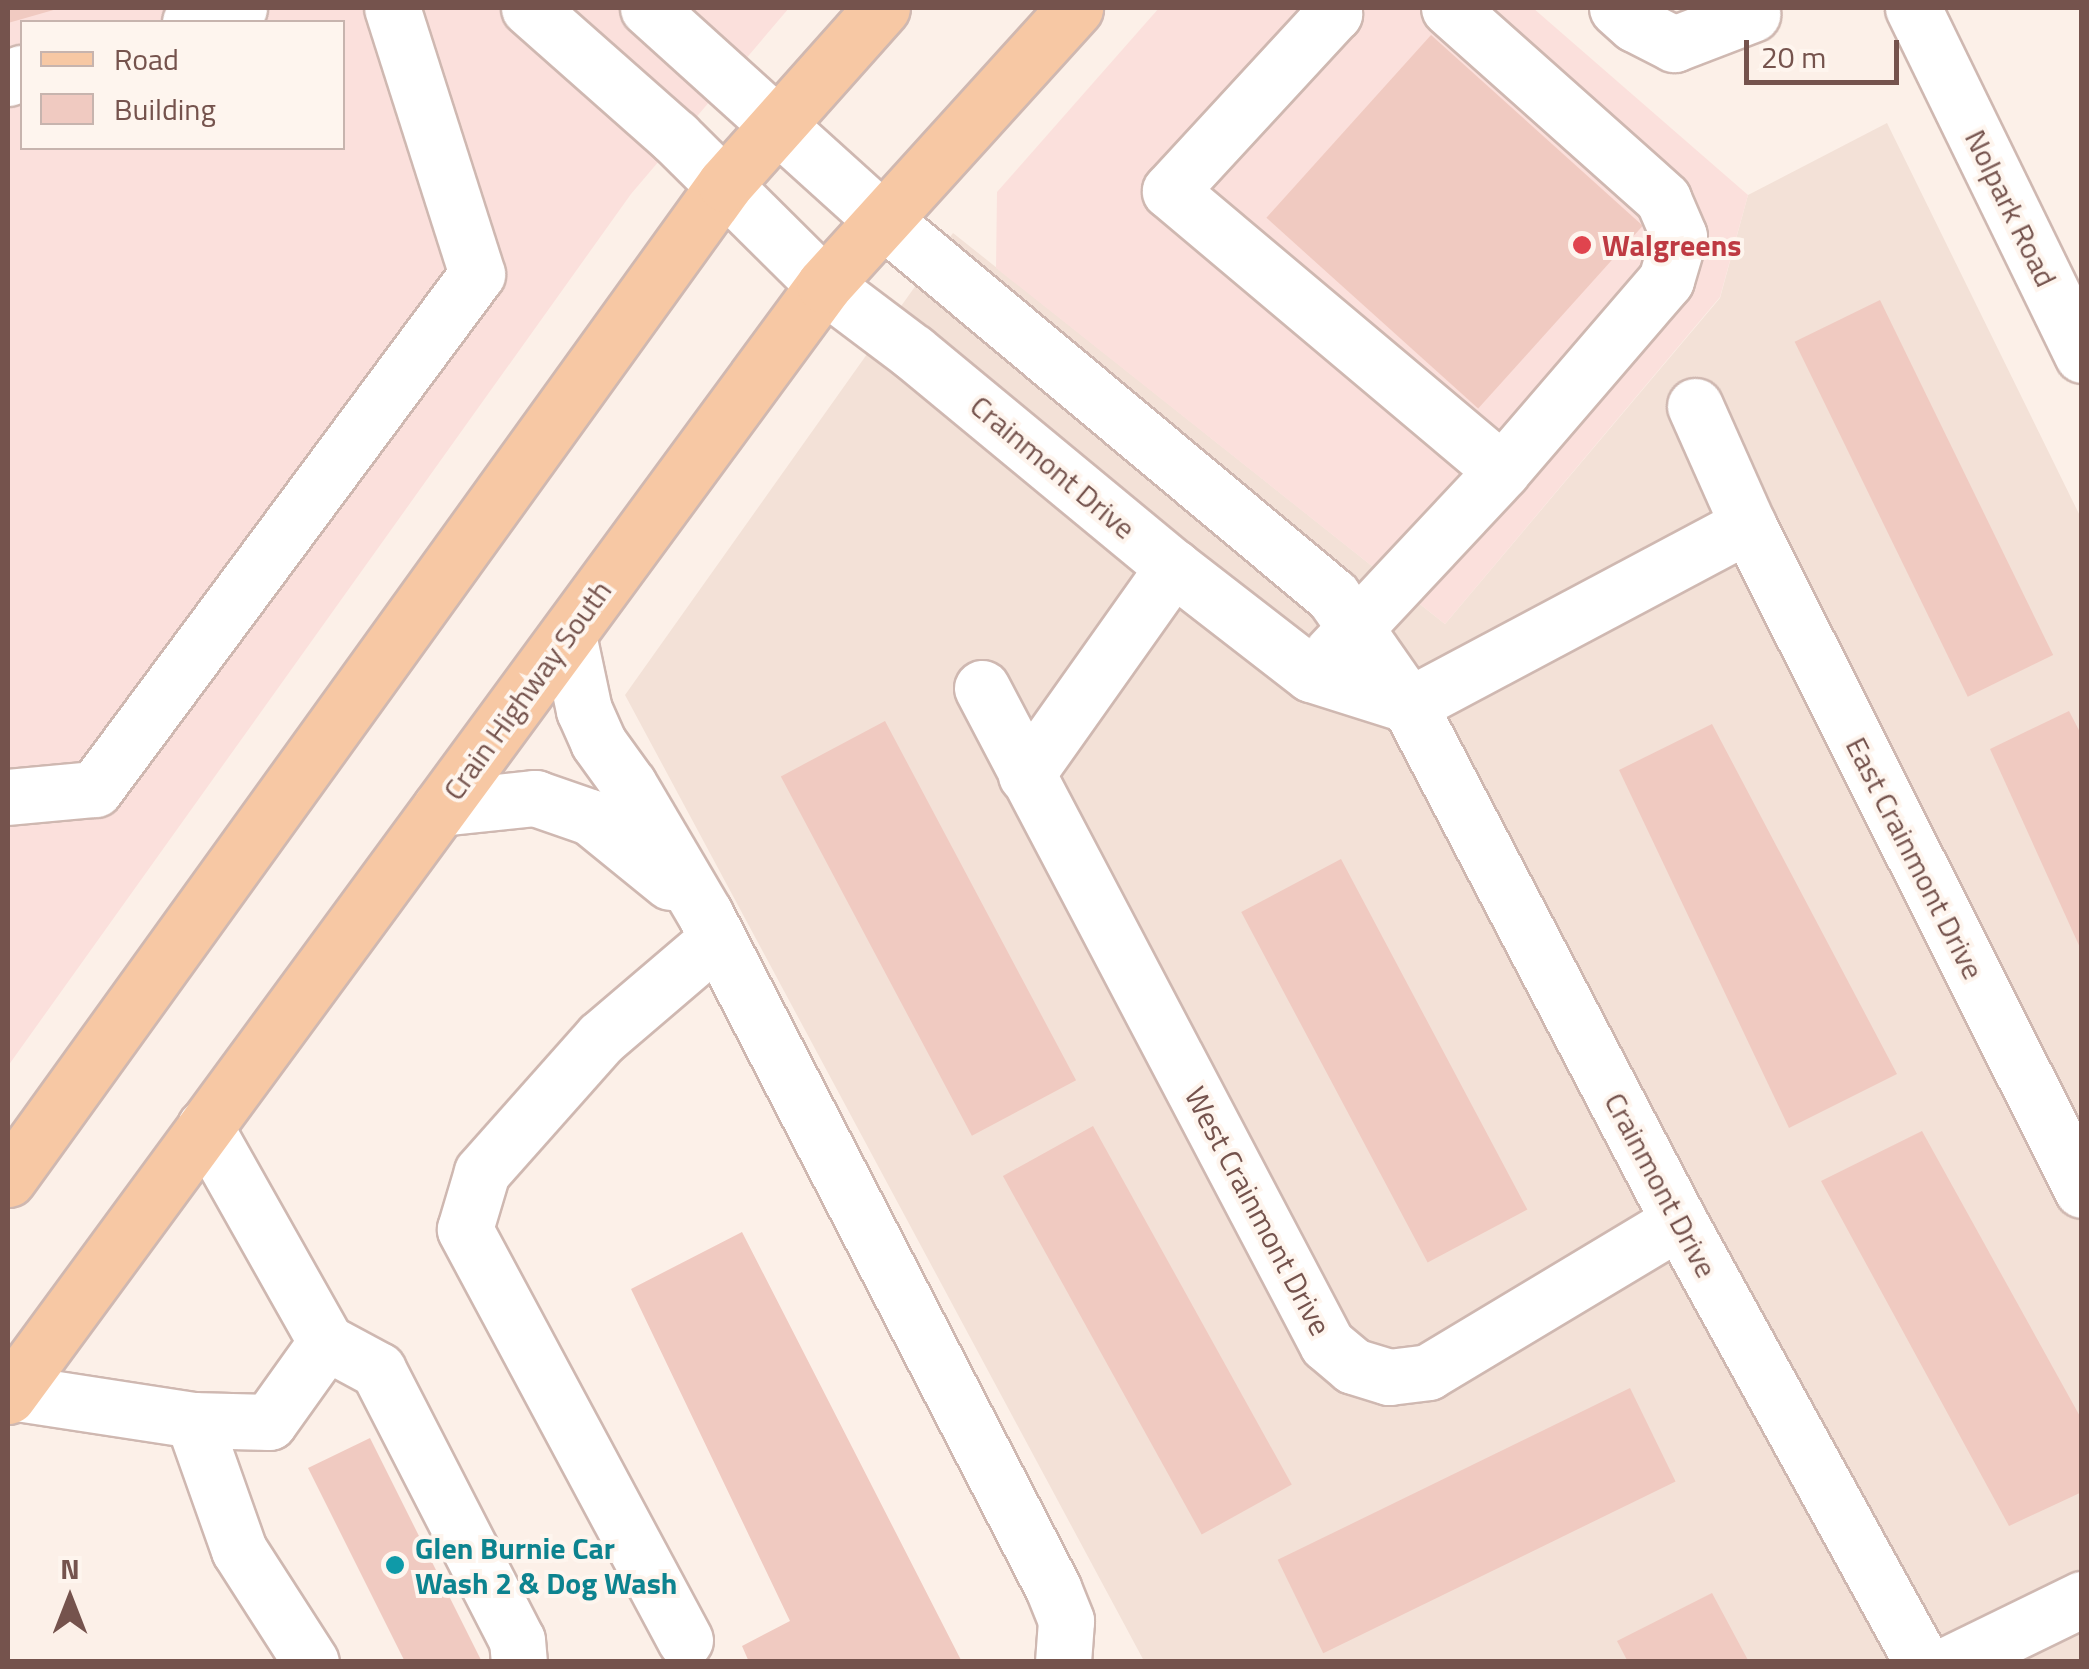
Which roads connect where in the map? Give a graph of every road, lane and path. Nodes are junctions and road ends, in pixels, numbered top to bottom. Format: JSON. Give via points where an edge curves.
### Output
{"nodes":[{"id":1,"x":239,"y":8,"type":"edge"},
{"id":2,"x":392,"y":8,"type":"edge"},
{"id":3,"x":529,"y":8,"type":"edge"},
{"id":4,"x":648,"y":8,"type":"edge"},
{"id":5,"x":882,"y":8,"type":"edge"},
{"id":6,"x":1075,"y":8,"type":"edge"},
{"id":7,"x":1449,"y":8,"type":"edge"},
{"id":8,"x":1618,"y":8,"type":"edge"},
{"id":9,"x":1914,"y":8,"type":"edge"},
{"id":10,"x":1333,"y":9,"type":"edge"},
{"id":11,"x":1752,"y":14,"type":"dead end"},
{"id":12,"x":197,"y":20,"type":"edge"},
{"id":13,"x":779,"y":124,"type":"junction"},
{"id":14,"x":725,"y":184,"type":"junction"},
{"id":15,"x":884,"y":220,"type":"junction"},
{"id":16,"x":824,"y":285,"type":"junction"},
{"id":17,"x":2078,"y":339,"type":"edge"},
{"id":18,"x":1695,"y":406,"type":"dead end"},
{"id":19,"x":1502,"y":471,"type":"junction"},
{"id":20,"x":1748,"y":525,"type":"junction"},
{"id":21,"x":1173,"y":567,"type":"junction"},
{"id":22,"x":1355,"y":629,"type":"junction"},
{"id":23,"x":568,"y":634,"type":"junction"},
{"id":24,"x":1312,"y":674,"type":"junction"},
{"id":25,"x":982,"y":688,"type":"dead end"},
{"id":26,"x":1409,"y":704,"type":"junction"},
{"id":27,"x":1026,"y":774,"type":"junction"},
{"id":28,"x":8,"y":797,"type":"edge"},
{"id":29,"x":440,"y":808,"type":"junction"},
{"id":30,"x":711,"y":926,"type":"junction"},
{"id":31,"x":205,"y":1127,"type":"junction"},
{"id":32,"x":8,"y":1179,"type":"edge"},
{"id":33,"x":2082,"y":1190,"type":"edge"},
{"id":34,"x":1679,"y":1221,"type":"junction"},
{"id":35,"x":326,"y":1342,"type":"junction"},
{"id":36,"x":9,"y":1394,"type":"edge"},
{"id":37,"x":194,"y":1420,"type":"junction"},
{"id":38,"x":2082,"y":1599,"type":"edge"},
{"id":39,"x":685,"y":1640,"type":"dead end"},
{"id":40,"x":312,"y":1662,"type":"edge"},
{"id":41,"x":519,"y":1662,"type":"edge"},
{"id":42,"x":1063,"y":1662,"type":"edge"},
{"id":43,"x":1922,"y":1662,"type":"edge"},
{"id":44,"x":1953,"y":1662,"type":"edge"}],
"edges":[{"from":1,"to":12,"type":"street"},
{"from":2,"to":28,"type":"street","via":[[477,274],[95,789]]},
{"from":3,"to":14,"type":"street","name":"Crainmont Drive"},
{"from":4,"to":13,"type":"street","name":"Crainmont Drive"},
{"from":5,"to":13,"type":"main road"},
{"from":6,"to":15,"type":"main road","name":"Crain Highway South"},
{"from":7,"to":19,"type":"street","via":[[1663,199],[1679,236],[1666,280]]},
{"from":8,"to":11,"type":"street","via":[[1674,44]]},
{"from":9,"to":17,"type":"street","name":"Nolpark Road"},
{"from":10,"to":19,"type":"street","via":[[1170,191]]},
{"from":13,"to":14,"type":"main road"},
{"from":13,"to":15,"type":"street","name":"Crainmont Drive"},
{"from":14,"to":16,"type":"street","name":"Crainmont Drive"},
{"from":14,"to":32,"type":"main road"},
{"from":15,"to":16,"type":"main road","name":"Crain Highway South"},
{"from":15,"to":22,"type":"street","name":"Crainmont Drive","via":[[1333,596]]},
{"from":16,"to":21,"type":"street","name":"Crainmont Drive"},
{"from":16,"to":23,"type":"main road","name":"Crain Highway South"},
{"from":18,"to":20,"type":"street","name":"East Crainmont Drive"},
{"from":19,"to":22,"type":"street"},
{"from":20,"to":26,"type":"street"},
{"from":20,"to":33,"type":"street","name":"East Crainmont Drive"},
{"from":21,"to":24,"type":"street","name":"Crainmont Drive"},
{"from":21,"to":27,"type":"street"},
{"from":22,"to":24,"type":"street"},
{"from":22,"to":26,"type":"street","name":"Crainmont Drive"},
{"from":23,"to":29,"type":"main road","name":"Crain Highway South"},
{"from":23,"to":30,"type":"street","via":[[598,742]]},
{"from":24,"to":26,"type":"street","name":"Crainmont Drive"},
{"from":25,"to":27,"type":"street","name":"West Crainmont Drive"},
{"from":26,"to":34,"type":"street","name":"Crainmont Drive"},
{"from":27,"to":34,"type":"street","name":"West Crainmont Drive","via":[[1328,1344],[1353,1366],[1389,1377],[1428,1372]]},
{"from":29,"to":30,"type":"street","via":[[535,798],[590,817],[639,853]]},
{"from":29,"to":31,"type":"main road","name":"Crain Highway South"},
{"from":30,"to":39,"type":"street","via":[[482,1172],[464,1230]]},
{"from":30,"to":42,"type":"street","via":[[1053,1588],[1066,1621]]},
{"from":31,"to":35,"type":"street"},
{"from":31,"to":36,"type":"main road","name":"Crain Highway South"},
{"from":34,"to":43,"type":"street","name":"Crainmont Drive"},
{"from":35,"to":37,"type":"street","via":[[268,1422]]},
{"from":35,"to":41,"type":"street","via":[[378,1370],[517,1640]]},
{"from":36,"to":37,"type":"street"},
{"from":37,"to":40,"type":"street","via":[[238,1550]]},
{"from":38,"to":44,"type":"street"}]}
